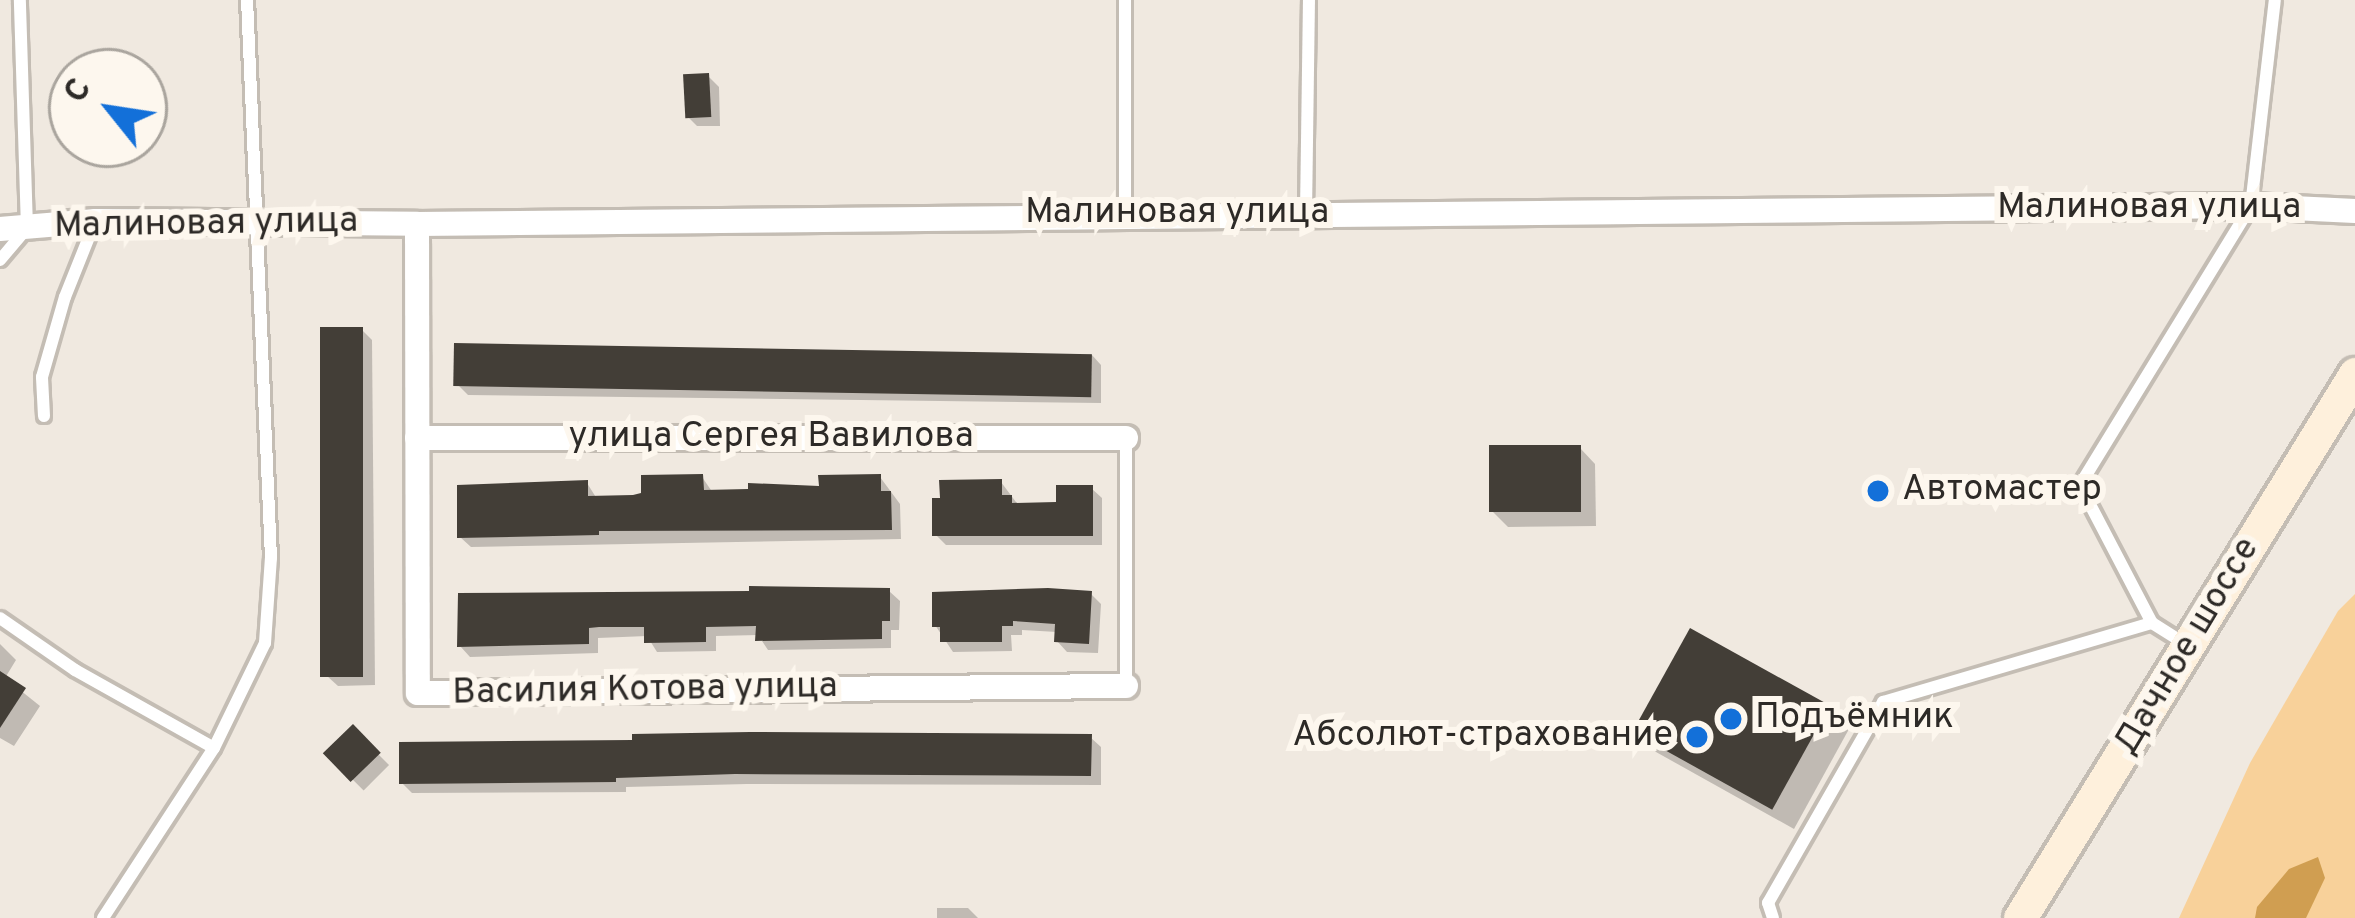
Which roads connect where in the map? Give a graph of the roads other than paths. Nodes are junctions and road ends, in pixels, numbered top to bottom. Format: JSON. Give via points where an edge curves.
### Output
{"nodes":[{"id":1,"x":20,"y":0,"type":"edge"},
{"id":2,"x":247,"y":0,"type":"edge"},
{"id":3,"x":1125,"y":0,"type":"edge"},
{"id":4,"x":1309,"y":0,"type":"edge"},
{"id":5,"x":2275,"y":0,"type":"edge"},
{"id":6,"x":2251,"y":206,"type":"junction"},
{"id":7,"x":2355,"y":211,"type":"edge"},
{"id":8,"x":1126,"y":213,"type":"junction"},
{"id":9,"x":1306,"y":213,"type":"junction"},
{"id":10,"x":96,"y":220,"type":"junction"},
{"id":11,"x":256,"y":222,"type":"junction"},
{"id":12,"x":417,"y":224,"type":"junction"},
{"id":13,"x":27,"y":228,"type":"junction"},
{"id":14,"x":0,"y":229,"type":"edge"},
{"id":15,"x":0,"y":260,"type":"edge"},
{"id":16,"x":2355,"y":374,"type":"edge"},
{"id":17,"x":44,"y":416,"type":"dead end"},
{"id":18,"x":417,"y":438,"type":"junction"},
{"id":19,"x":1126,"y":438,"type":"joint"},
{"id":20,"x":0,"y":618,"type":"edge"},
{"id":21,"x":2152,"y":623,"type":"junction"},
{"id":22,"x":2188,"y":646,"type":"junction"},
{"id":23,"x":1126,"y":686,"type":"joint"},
{"id":24,"x":214,"y":748,"type":"junction"},
{"id":25,"x":103,"y":918,"type":"edge"},
{"id":26,"x":1773,"y":918,"type":"edge"},
{"id":27,"x":2020,"y":918,"type":"edge"}],
"edges":[{"from":1,"to":13,"type":"lane"},
{"from":2,"to":11,"type":"lane"},
{"from":3,"to":8,"type":"lane"},
{"from":4,"to":9,"type":"lane"},
{"from":5,"to":6,"type":"lane"},
{"from":6,"to":7,"type":"street","name":"Малиновая улица"},
{"from":6,"to":9,"type":"street","name":"Малиновая улица"},
{"from":6,"to":21,"type":"lane","via":[[2080,485]]},
{"from":8,"to":9,"type":"street","name":"Малиновая улица"},
{"from":8,"to":12,"type":"street","name":"Малиновая улица"},
{"from":10,"to":11,"type":"street","name":"Малиновая улица"},
{"from":10,"to":13,"type":"street","name":"Малиновая улица"},
{"from":10,"to":17,"type":"lane","via":[[41,377]]},
{"from":11,"to":12,"type":"street","name":"Малиновая улица"},
{"from":11,"to":24,"type":"lane","via":[[271,558],[265,643]]},
{"from":12,"to":18,"type":"street","name":"Василия Котова улица"},
{"from":13,"to":14,"type":"street","name":"Малиновая улица"},
{"from":13,"to":15,"type":"lane"},
{"from":16,"to":22,"type":"main road","name":"Дачное шоссе"},
{"from":18,"to":19,"type":"street","name":"улица Сергея Вавилова"},
{"from":18,"to":23,"type":"street","name":"Василия Котова улица","via":[[418,693]]},
{"from":19,"to":23,"type":"lane"},
{"from":20,"to":24,"type":"lane"},
{"from":21,"to":22,"type":"lane"},
{"from":21,"to":26,"type":"lane","via":[[1883,702],[1768,903]]},
{"from":22,"to":27,"type":"main road","name":"Дачное шоссе"},
{"from":24,"to":25,"type":"lane"}]}
